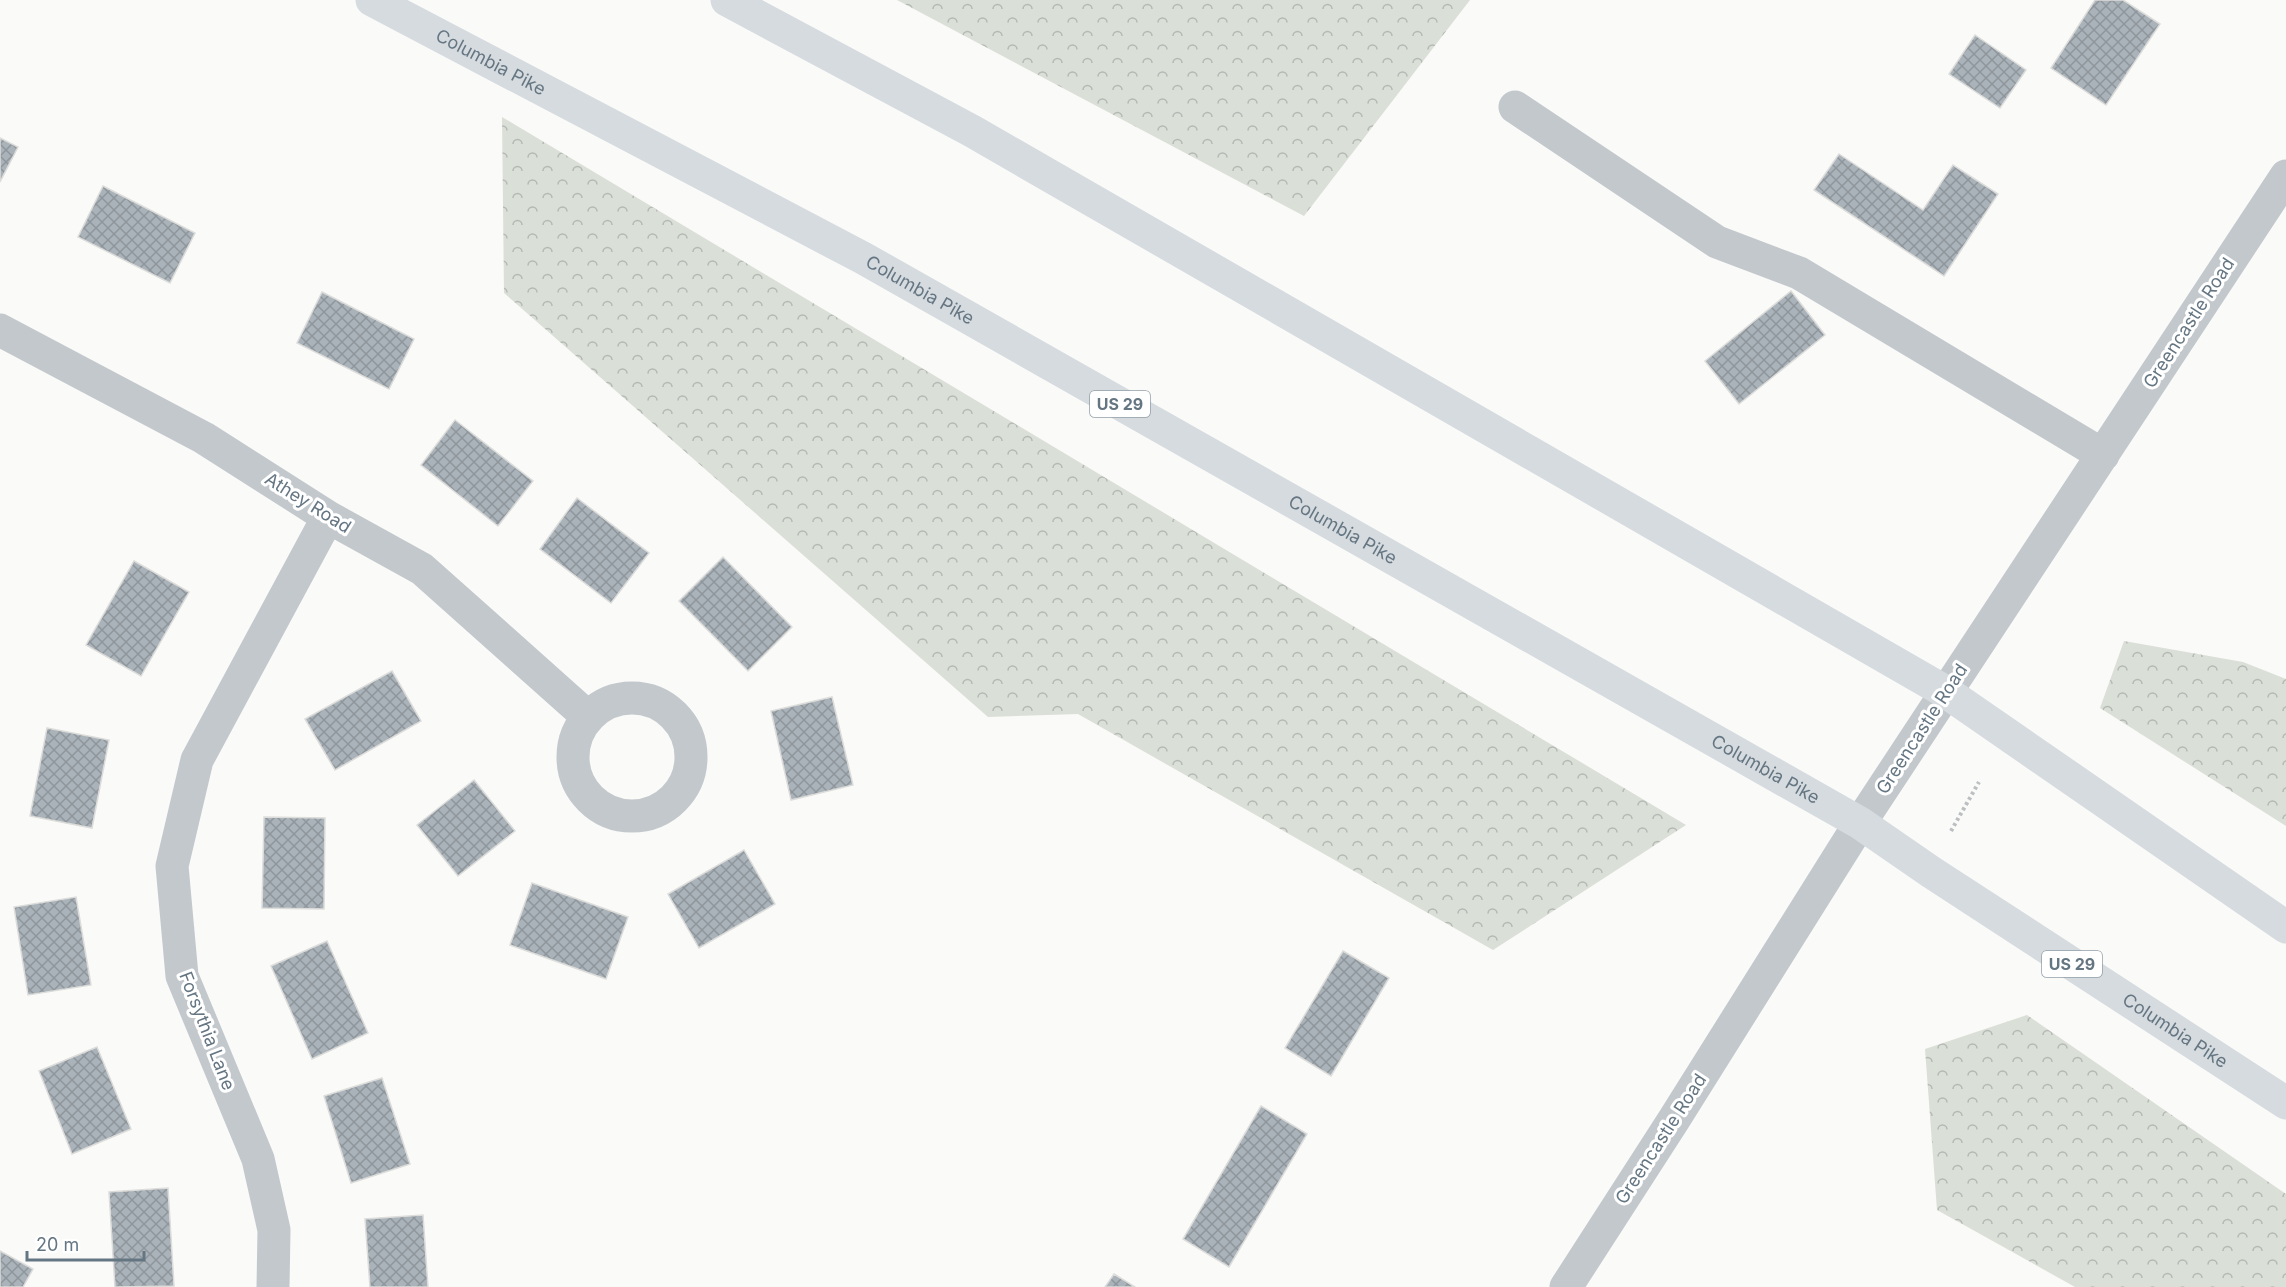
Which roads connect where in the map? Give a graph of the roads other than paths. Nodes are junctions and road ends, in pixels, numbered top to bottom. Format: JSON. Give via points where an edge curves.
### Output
{"nodes":[{"id":1,"x":372,"y":0,"type":"edge"},
{"id":2,"x":727,"y":0,"type":"edge"},
{"id":3,"x":1515,"y":107,"type":"dead end"},
{"id":4,"x":2286,"y":176,"type":"edge"},
{"id":5,"x":3,"y":339,"type":"edge"},
{"id":6,"x":2103,"y":455,"type":"junction"},
{"id":7,"x":328,"y":517,"type":"junction"},
{"id":8,"x":1946,"y":692,"type":"junction"},
{"id":9,"x":588,"y":717,"type":"dead end"},
{"id":10,"x":1860,"y":823,"type":"junction"},
{"id":11,"x":2286,"y":927,"type":"edge"},
{"id":12,"x":2286,"y":1103,"type":"edge"},
{"id":13,"x":273,"y":1287,"type":"edge"},
{"id":14,"x":1566,"y":1287,"type":"edge"}],
"edges":[{"from":1,"to":10,"type":"highway","name":"Columbia Pike","number":"US 29","via":[[863,258]]},
{"from":2,"to":8,"type":"highway","via":[[972,131]]},
{"from":3,"to":6,"type":"street","via":[[1717,242],[1799,273]]},
{"from":4,"to":6,"type":"street","name":"Greencastle Road"},
{"from":5,"to":7,"type":"street","name":"Athey Road","via":[[204,438]]},
{"from":6,"to":8,"type":"street","name":"Greencastle Road"},
{"from":7,"to":9,"type":"street","name":"Athey Road","via":[[422,569]]},
{"from":7,"to":13,"type":"street","name":"Forsythia Lane","via":[[197,760],[172,866],[182,976],[258,1160],[274,1230]]},
{"from":8,"to":10,"type":"street","name":"Greencastle Road"},
{"from":8,"to":11,"type":"highway"},
{"from":10,"to":12,"type":"highway","name":"Columbia Pike","number":"US 29"},
{"from":10,"to":14,"type":"street","name":"Greencastle Road"}]}
